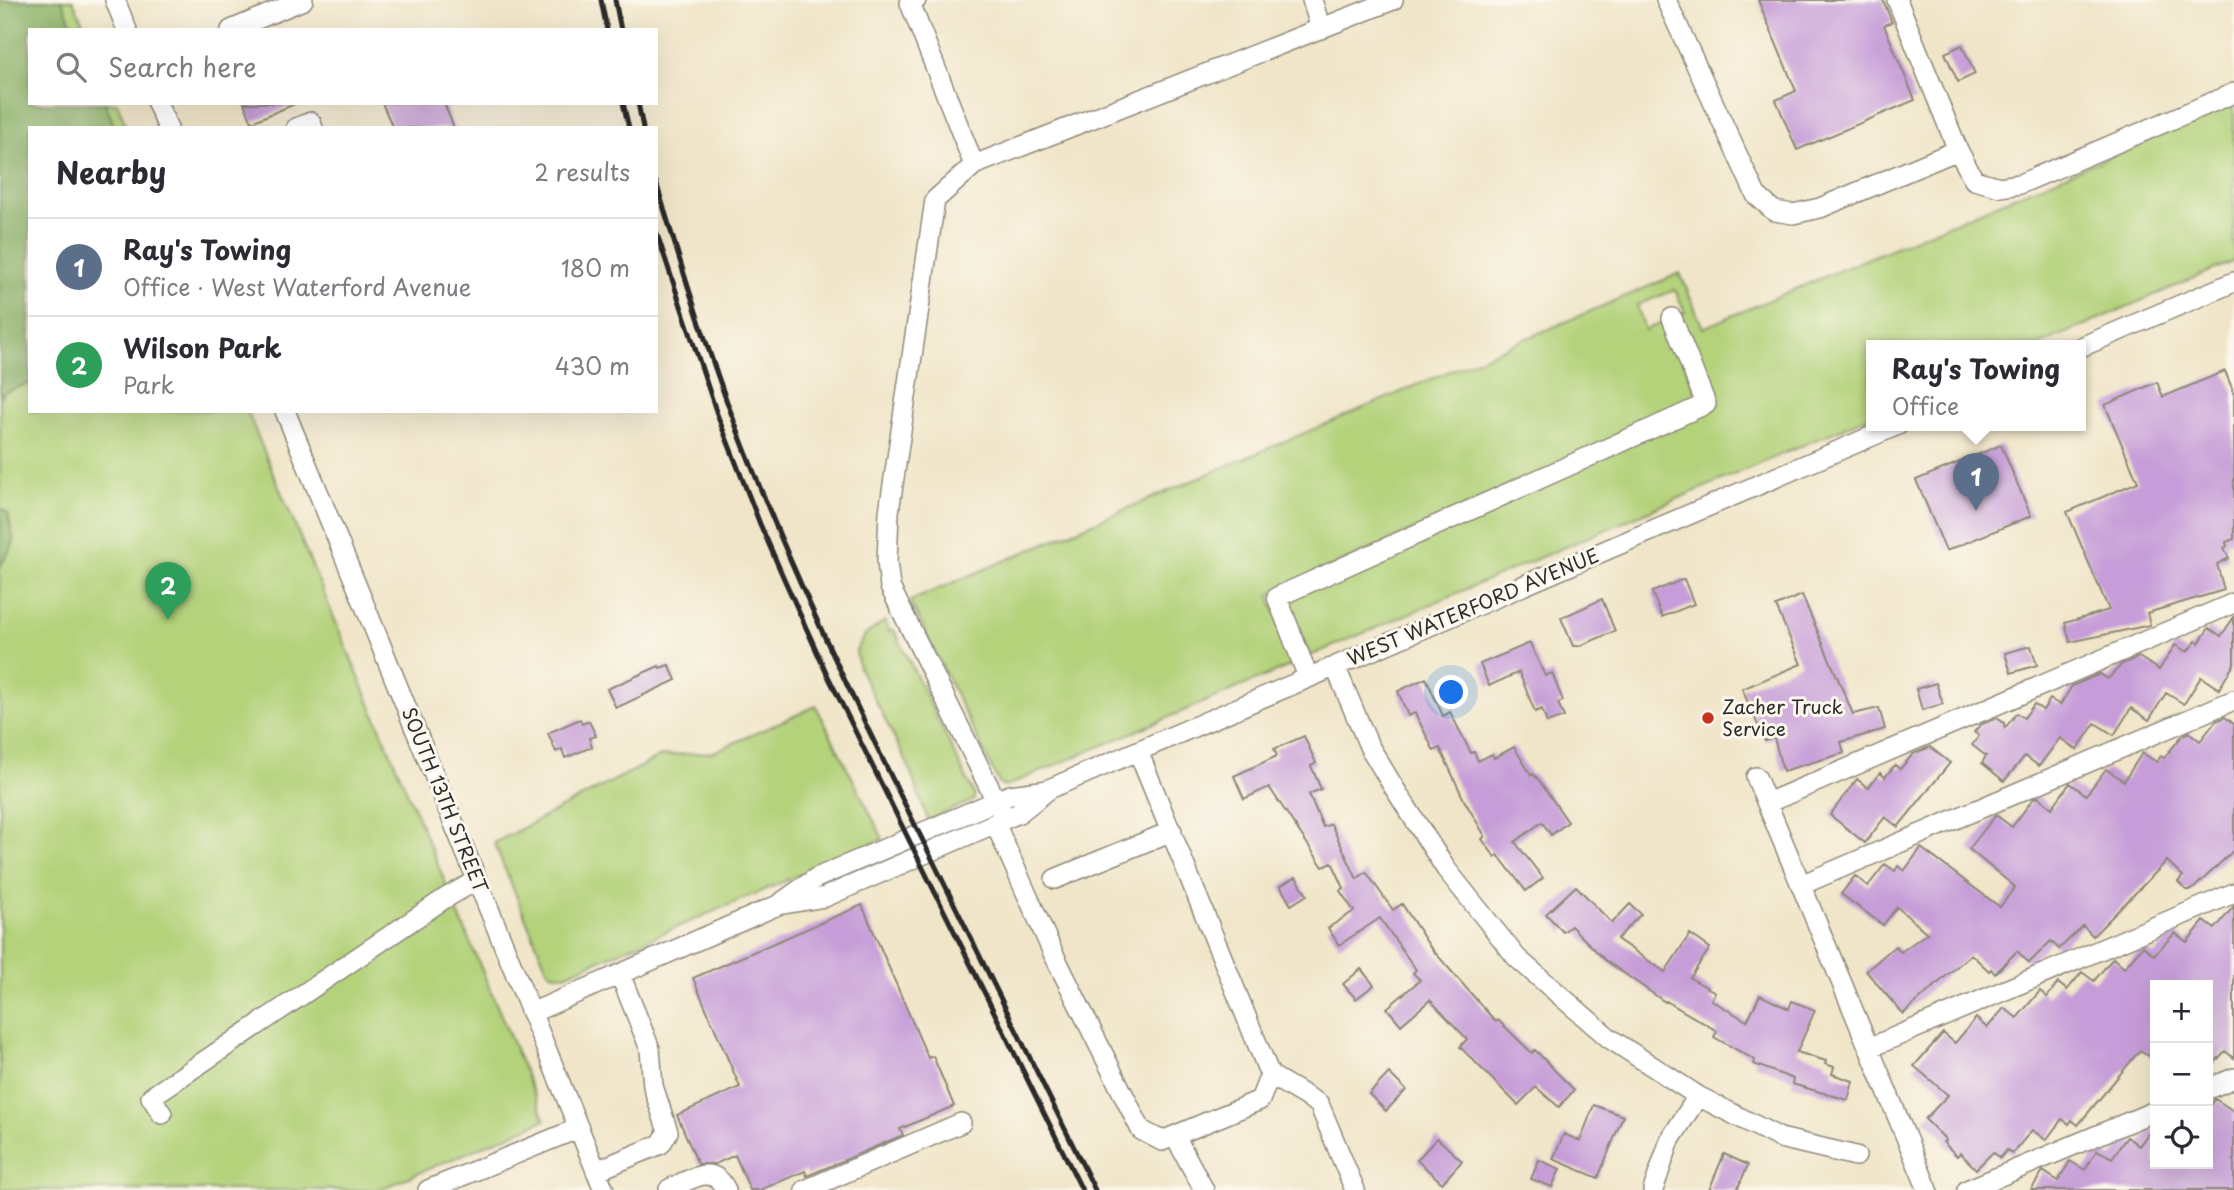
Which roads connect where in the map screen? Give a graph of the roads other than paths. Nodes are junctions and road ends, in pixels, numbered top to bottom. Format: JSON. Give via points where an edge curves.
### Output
{"nodes":[{"id":1,"x":115,"y":0,"type":"edge"},
{"id":2,"x":303,"y":0,"type":"edge"},
{"id":3,"x":916,"y":0,"type":"edge"},
{"id":4,"x":1312,"y":0,"type":"edge"},
{"id":5,"x":1394,"y":0,"type":"edge"},
{"id":6,"x":1666,"y":0,"type":"edge"},
{"id":7,"x":1897,"y":0,"type":"edge"},
{"id":8,"x":126,"y":28,"type":"edge"},
{"id":9,"x":236,"y":28,"type":"edge"},
{"id":10,"x":1321,"y":29,"type":"junction"},
{"id":11,"x":2234,"y":93,"type":"edge"},
{"id":12,"x":159,"y":105,"type":"edge"},
{"id":13,"x":167,"y":126,"type":"edge"},
{"id":14,"x":1958,"y":150,"type":"junction"},
{"id":15,"x":974,"y":165,"type":"junction"},
{"id":16,"x":2234,"y":282,"type":"edge"},
{"id":17,"x":1672,"y":318,"type":"dead end"},
{"id":18,"x":2086,"y":345,"type":"edge"},
{"id":19,"x":286,"y":413,"type":"edge"},
{"id":20,"x":1884,"y":431,"type":"edge"},
{"id":21,"x":2234,"y":603,"type":"edge"},
{"id":22,"x":1335,"y":666,"type":"junction"},
{"id":23,"x":1308,"y":677,"type":"junction"},
{"id":24,"x":2234,"y":700,"type":"edge"},
{"id":25,"x":1138,"y":751,"type":"junction"},
{"id":26,"x":1756,"y":777,"type":"dead end"},
{"id":27,"x":1767,"y":803,"type":"junction"},
{"id":28,"x":999,"y":814,"type":"junction"},
{"id":29,"x":1172,"y":831,"type":"junction"},
{"id":30,"x":1055,"y":879,"type":"dead end"},
{"id":31,"x":477,"y":880,"type":"junction"},
{"id":32,"x":1801,"y":885,"type":"junction"},
{"id":33,"x":2234,"y":894,"type":"edge"},
{"id":34,"x":620,"y":974,"type":"junction"},
{"id":35,"x":531,"y":1013,"type":"junction"},
{"id":36,"x":1869,"y":1048,"type":"junction"},
{"id":37,"x":1270,"y":1075,"type":"junction"},
{"id":38,"x":2234,"y":1078,"type":"edge"},
{"id":39,"x":2213,"y":1087,"type":"edge"},
{"id":40,"x":1698,"y":1096,"type":"junction"},
{"id":41,"x":2150,"y":1113,"type":"edge"},
{"id":42,"x":162,"y":1114,"type":"dead end"},
{"id":43,"x":961,"y":1123,"type":"dead end"},
{"id":44,"x":579,"y":1128,"type":"junction"},
{"id":45,"x":1175,"y":1136,"type":"junction"},
{"id":46,"x":1856,"y":1156,"type":"dead end"},
{"id":47,"x":596,"y":1171,"type":"junction"},
{"id":48,"x":669,"y":1189,"type":"edge"},
{"id":49,"x":428,"y":1190,"type":"edge"},
{"id":50,"x":604,"y":1190,"type":"edge"},
{"id":51,"x":726,"y":1190,"type":"edge"},
{"id":52,"x":805,"y":1190,"type":"edge"},
{"id":53,"x":1204,"y":1190,"type":"edge"},
{"id":54,"x":1355,"y":1190,"type":"edge"},
{"id":55,"x":1653,"y":1190,"type":"edge"},
{"id":56,"x":1928,"y":1190,"type":"edge"},
{"id":57,"x":1967,"y":1190,"type":"edge"}],
"edges":[{"from":1,"to":8,"type":"street"},
{"from":2,"to":9,"type":"street"},
{"from":3,"to":15,"type":"street","via":[[911,3]]},
{"from":4,"to":10,"type":"street"},
{"from":5,"to":10,"type":"street"},
{"from":6,"to":14,"type":"street","via":[[1756,195],[1774,211],[1793,214],[1820,208]]},
{"from":7,"to":14,"type":"street"},
{"from":10,"to":15,"type":"street"},
{"from":11,"to":14,"type":"street","via":[[2020,184],[2000,187],[1974,180]]},
{"from":12,"to":13,"type":"street"},
{"from":15,"to":28,"type":"street","via":[[935,200],[889,512],[887,562],[890,587],[900,610]]},
{"from":16,"to":18,"type":"street"},
{"from":17,"to":23,"type":"street","via":[[1706,404],[1277,597]]},
{"from":19,"to":31,"type":"street","name":"SOUTH 13TH STREET"},
{"from":20,"to":22,"type":"street","name":"WEST WATERFORD AVENUE"},
{"from":21,"to":27,"type":"street"},
{"from":22,"to":23,"type":"street","name":"WEST WATERFORD AVENUE"},
{"from":22,"to":40,"type":"street","via":[[1369,746],[1393,786],[1446,869],[1517,958],[1609,1038]]},
{"from":23,"to":25,"type":"street","name":"WEST WATERFORD AVENUE"},
{"from":24,"to":32,"type":"street"},
{"from":25,"to":28,"type":"street","name":"WEST WATERFORD AVENUE","via":[[1049,789],[1010,795]]},
{"from":25,"to":29,"type":"street"},
{"from":26,"to":27,"type":"street"},
{"from":27,"to":32,"type":"street"},
{"from":28,"to":34,"type":"street","name":"WEST WATERFORD AVENUE","via":[[816,878],[778,905]]},
{"from":28,"to":45,"type":"street","via":[[1054,955],[1141,1130],[1162,1142]]},
{"from":29,"to":30,"type":"street"},
{"from":29,"to":37,"type":"street"},
{"from":31,"to":35,"type":"street","name":"SOUTH 13TH STREET"},
{"from":31,"to":42,"type":"street","via":[[151,1097]]},
{"from":32,"to":36,"type":"street"},
{"from":33,"to":36,"type":"street"},
{"from":34,"to":35,"type":"street","name":"WEST WATERFORD AVENUE"},
{"from":34,"to":47,"type":"street","via":[[650,1049],[653,1086],[668,1132],[661,1144]]},
{"from":35,"to":44,"type":"street","name":"SOUTH 13TH STREET"},
{"from":36,"to":56,"type":"street"},
{"from":37,"to":45,"type":"street","via":[[1261,1100]]},
{"from":37,"to":54,"type":"street","via":[[1319,1104]]},
{"from":38,"to":39,"type":"street"},
{"from":40,"to":46,"type":"street","via":[[1780,1138]]},
{"from":40,"to":55,"type":"street","via":[[1670,1140]]},
{"from":41,"to":57,"type":"street"},
{"from":43,"to":52,"type":"street"},
{"from":44,"to":47,"type":"street","name":"SOUTH 13TH STREET"},
{"from":44,"to":49,"type":"street"},
{"from":45,"to":53,"type":"street"},
{"from":47,"to":50,"type":"street","name":"SOUTH 13TH STREET"},
{"from":48,"to":51,"type":"street","via":[[707,1174],[716,1176]]}]}
